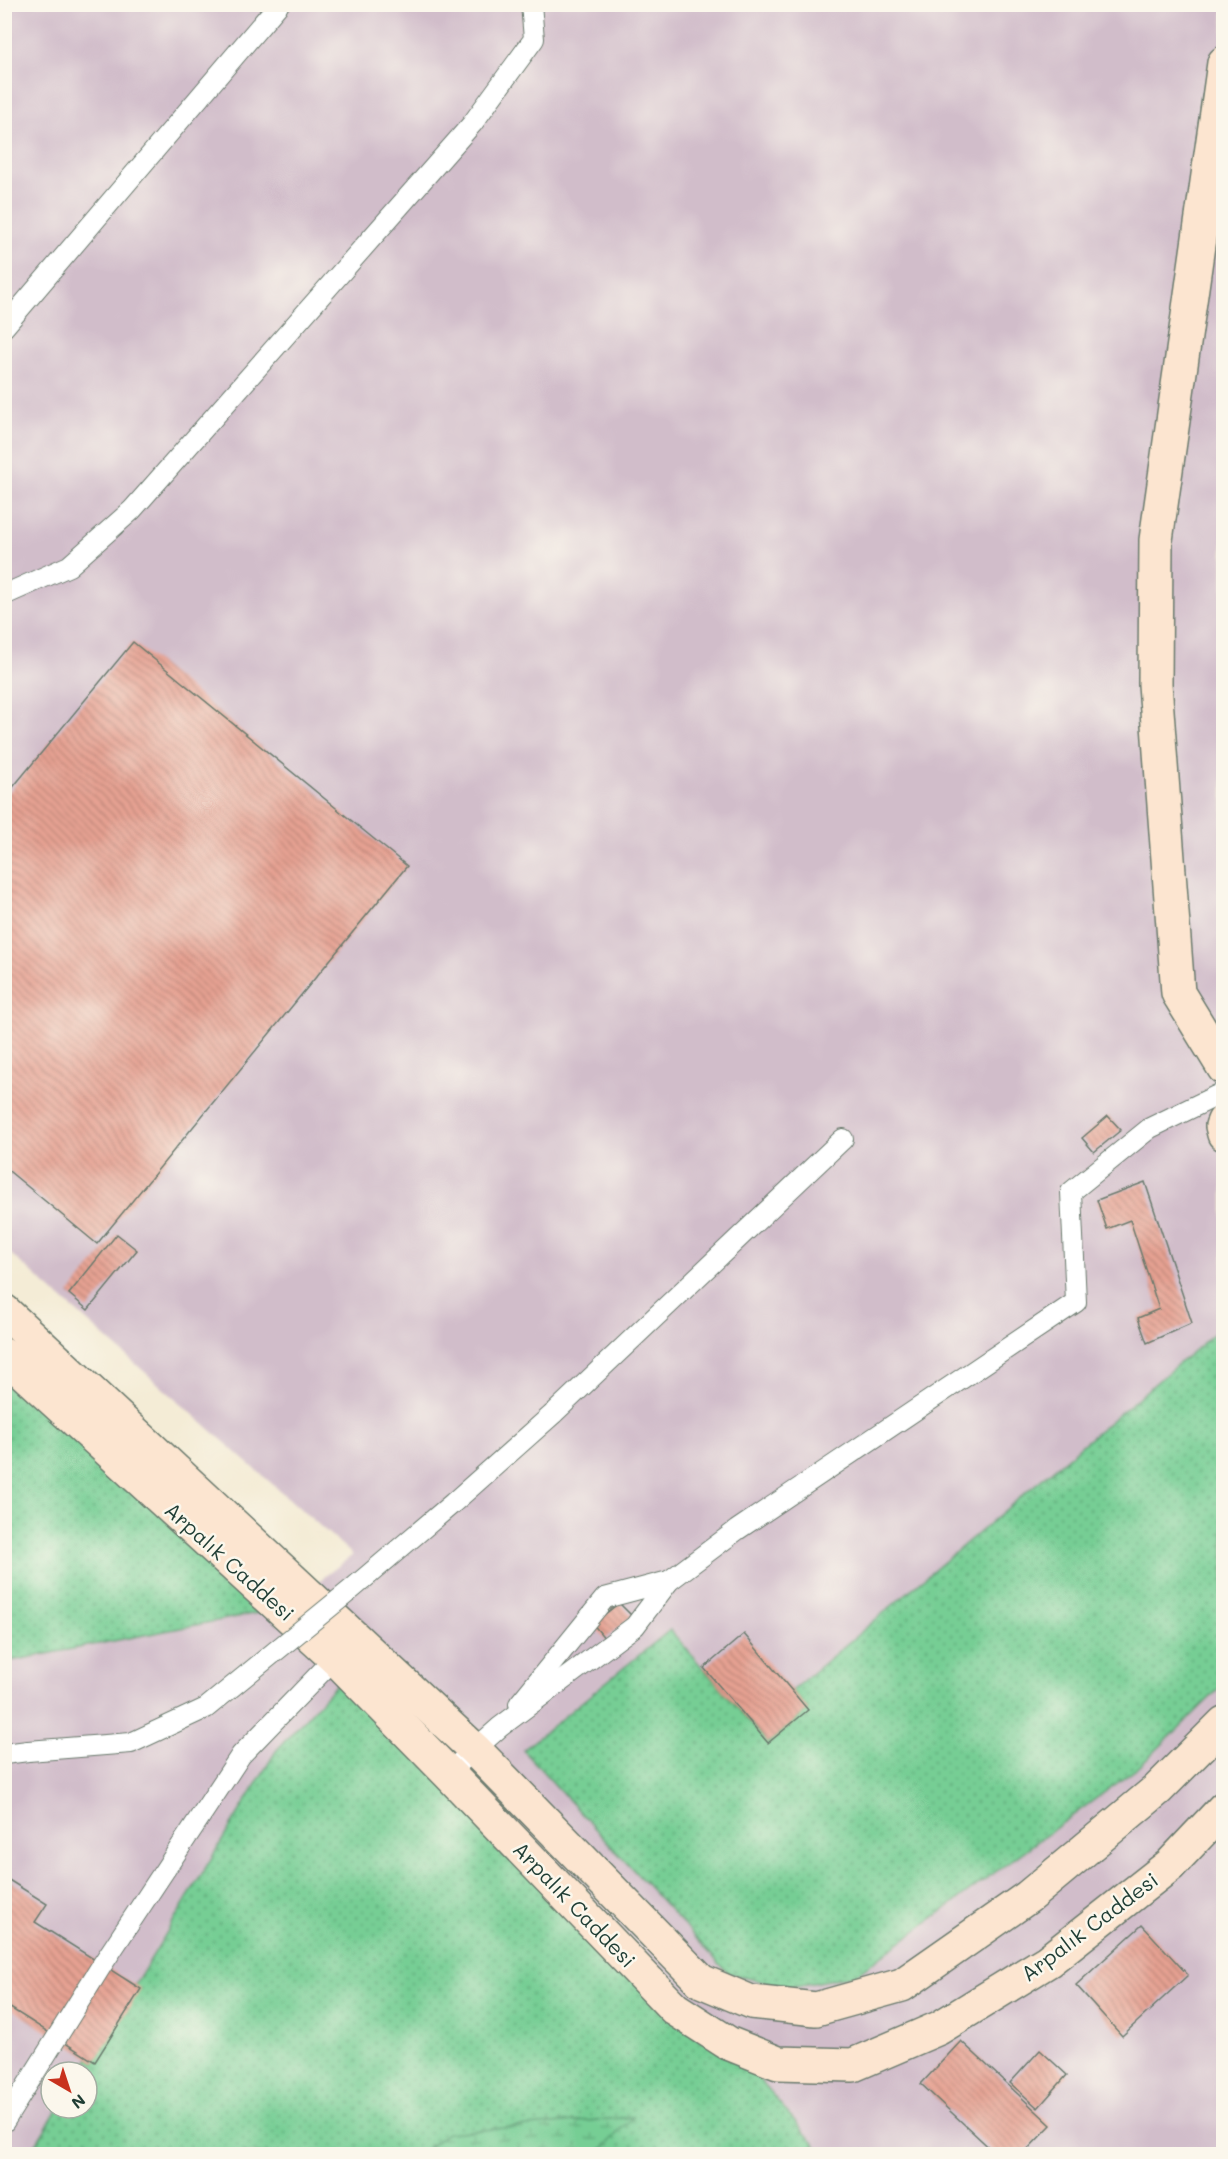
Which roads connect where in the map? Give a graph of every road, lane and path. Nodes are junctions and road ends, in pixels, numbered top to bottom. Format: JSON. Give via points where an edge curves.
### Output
{"nodes":[{"id":1,"x":279,"y":4,"type":"edge"},
{"id":2,"x":531,"y":4,"type":"edge"},
{"id":3,"x":1224,"y":63,"type":"edge"},
{"id":4,"x":4,"y":327,"type":"edge"},
{"id":5,"x":4,"y":595,"type":"edge"},
{"id":6,"x":1224,"y":1068,"type":"edge"},
{"id":7,"x":1224,"y":1092,"type":"edge"},
{"id":8,"x":1224,"y":1121,"type":"edge"},
{"id":9,"x":1224,"y":1134,"type":"edge"},
{"id":10,"x":843,"y":1139,"type":"dead end"},
{"id":11,"x":4,"y":1311,"type":"edge"},
{"id":12,"x":4,"y":1355,"type":"edge"},
{"id":13,"x":669,"y":1581,"type":"junction"},
{"id":14,"x":335,"y":1658,"type":"junction"},
{"id":15,"x":1224,"y":1723,"type":"edge"},
{"id":16,"x":500,"y":1727,"type":"junction"},
{"id":17,"x":475,"y":1750,"type":"junction"},
{"id":18,"x":4,"y":1754,"type":"edge"},
{"id":19,"x":448,"y":1773,"type":"junction"},
{"id":20,"x":1224,"y":1808,"type":"edge"},
{"id":21,"x":4,"y":2122,"type":"edge"}],
"edges":[{"from":1,"to":4,"type":"lane"},
{"from":2,"to":5,"type":"lane","via":[[534,39],[471,124],[140,501],[69,566]]},
{"from":3,"to":6,"type":"main road","via":[[1156,540],[1155,684],[1178,993]]},
{"from":7,"to":13,"type":"lane","via":[[1150,1128],[1071,1192],[1076,1302],[737,1530]]},
{"from":8,"to":9,"type":"main road"},
{"from":10,"to":18,"type":"lane","bridge":true,"via":[[453,1503],[206,1708],[131,1743]]},
{"from":11,"to":17,"type":"main road"},
{"from":12,"to":14,"type":"main road","name":"Arpalık Caddesi"},
{"from":13,"to":16,"type":"lane","via":[[635,1626]]},
{"from":13,"to":16,"type":"lane","via":[[605,1598]]},
{"from":14,"to":19,"type":"main road","name":"Arpalık Caddesi"},
{"from":14,"to":21,"type":"lane","via":[[241,1755]]},
{"from":15,"to":17,"type":"main road","via":[[1158,1789],[1018,1904],[902,1985],[816,2009],[751,2002],[701,1981]]},
{"from":16,"to":17,"type":"lane"},
{"from":17,"to":19,"type":"lane"},
{"from":19,"to":20,"type":"main road","name":"Arpalık Caddesi","via":[[675,2009],[728,2043],[778,2063],[853,2064],[939,2028],[1048,1961],[1170,1865]]}]}
